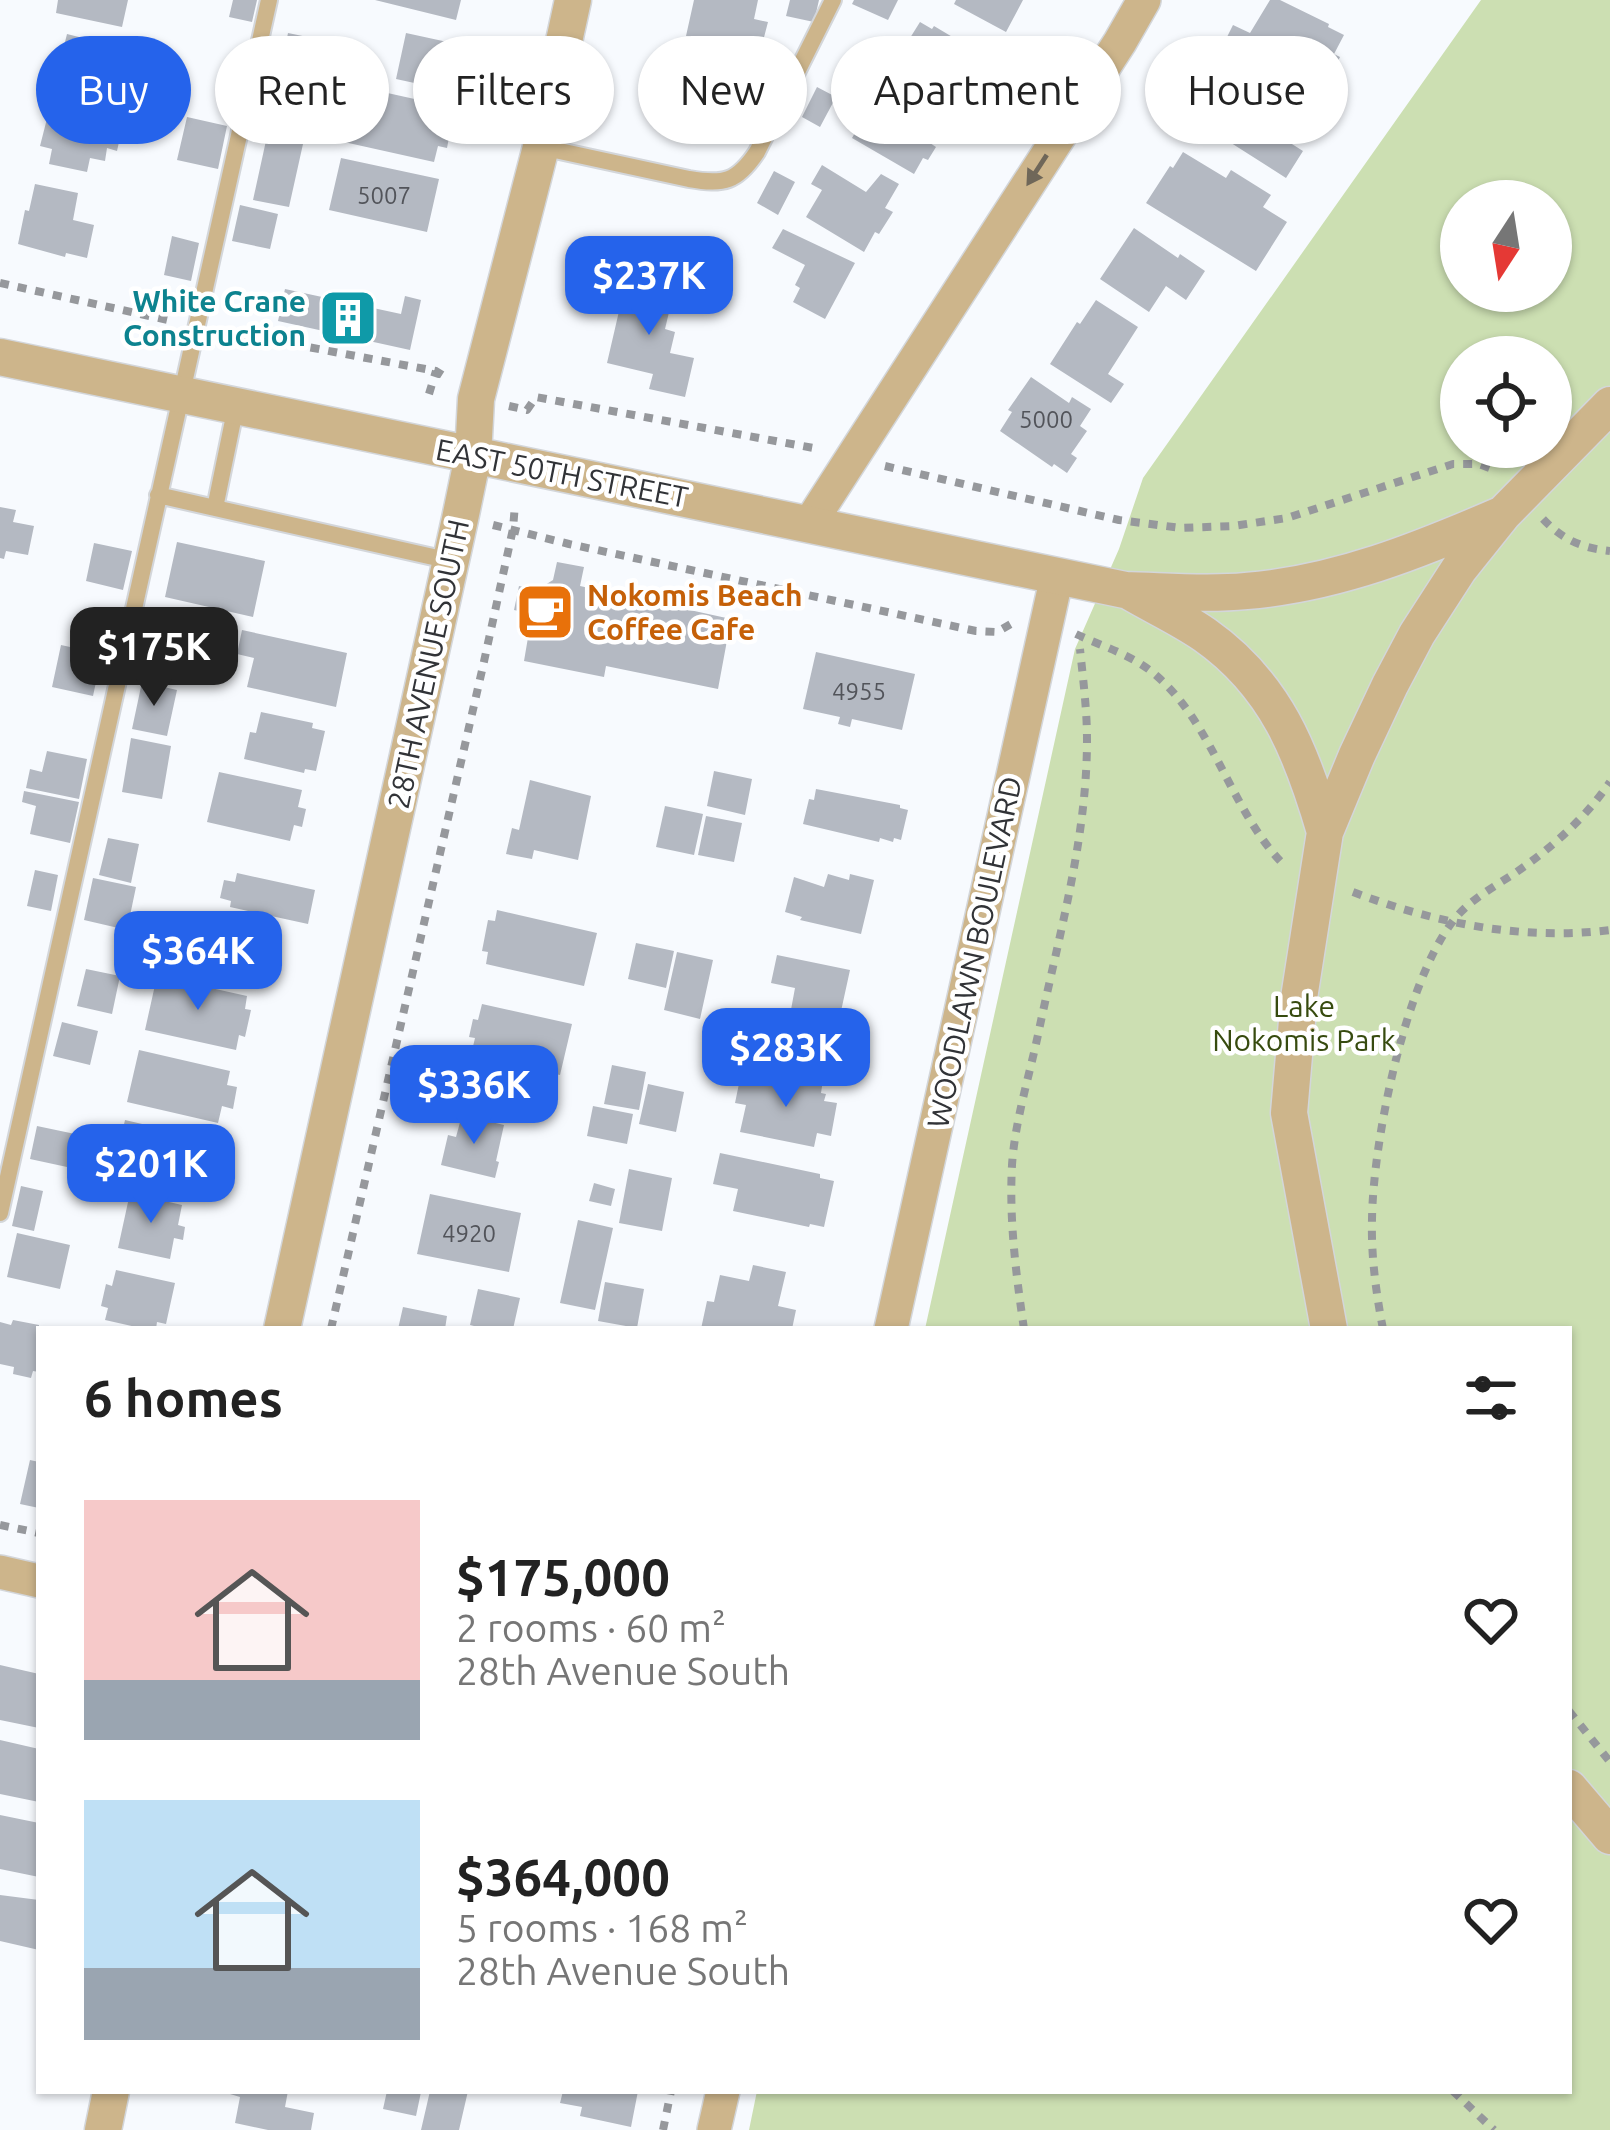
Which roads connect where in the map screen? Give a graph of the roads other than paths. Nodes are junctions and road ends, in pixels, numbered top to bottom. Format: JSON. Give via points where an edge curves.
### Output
{"nodes":[{"id":1,"x":269,"y":0,"type":"edge"},
{"id":2,"x":573,"y":0,"type":"edge"},
{"id":3,"x":833,"y":0,"type":"edge"},
{"id":4,"x":1144,"y":0,"type":"edge"},
{"id":5,"x":541,"y":147,"type":"junction"},
{"id":6,"x":0,"y":357,"type":"edge"},
{"id":7,"x":180,"y":395,"type":"junction"},
{"id":8,"x":1610,"y":405,"type":"edge"},
{"id":9,"x":236,"y":406,"type":"junction"},
{"id":10,"x":473,"y":456,"type":"junction"},
{"id":11,"x":158,"y":495,"type":"junction"},
{"id":12,"x":215,"y":508,"type":"junction"},
{"id":13,"x":1503,"y":514,"type":"junction"},
{"id":14,"x":810,"y":523,"type":"junction"},
{"id":15,"x":451,"y":561,"type":"junction"},
{"id":16,"x":1057,"y":576,"type":"junction"},
{"id":17,"x":1125,"y":590,"type":"junction"},
{"id":18,"x":1325,"y":832,"type":"junction"},
{"id":19,"x":0,"y":1213,"type":"edge"},
{"id":20,"x":283,"y":1326,"type":"edge"},
{"id":21,"x":891,"y":1326,"type":"edge"},
{"id":22,"x":1328,"y":1326,"type":"edge"},
{"id":23,"x":0,"y":1572,"type":"edge"},
{"id":24,"x":36,"y":1580,"type":"edge"},
{"id":25,"x":1572,"y":1792,"type":"edge"},
{"id":26,"x":1610,"y":1836,"type":"edge"},
{"id":27,"x":110,"y":2094,"type":"edge"},
{"id":28,"x":722,"y":2094,"type":"edge"},
{"id":29,"x":103,"y":2130,"type":"edge"},
{"id":30,"x":714,"y":2130,"type":"edge"}],
"edges":[{"from":1,"to":7,"type":"lane"},
{"from":2,"to":5,"type":"street","name":"28TH AVENUE SOUTH"},
{"from":3,"to":5,"type":"lane","via":[[757,152],[729,180]]},
{"from":4,"to":14,"type":"street","one_way":true},
{"from":5,"to":10,"type":"street","name":"28TH AVENUE SOUTH","via":[[476,399]]},
{"from":6,"to":7,"type":"street","name":"EAST 50TH STREET"},
{"from":7,"to":9,"type":"street","name":"EAST 50TH STREET"},
{"from":7,"to":11,"type":"lane"},
{"from":8,"to":13,"type":"street"},
{"from":9,"to":10,"type":"street","name":"EAST 50TH STREET"},
{"from":9,"to":12,"type":"lane"},
{"from":10,"to":14,"type":"street","name":"EAST 50TH STREET"},
{"from":10,"to":15,"type":"street","name":"28TH AVENUE SOUTH"},
{"from":11,"to":12,"type":"lane"},
{"from":11,"to":19,"type":"lane"},
{"from":12,"to":15,"type":"lane"},
{"from":13,"to":17,"type":"street","name":"EAST 50TH STREET","via":[[1307,583]]},
{"from":13,"to":18,"type":"street","via":[[1406,654]]},
{"from":14,"to":16,"type":"street","name":"EAST 50TH STREET"},
{"from":15,"to":20,"type":"street","name":"28TH AVENUE SOUTH"},
{"from":16,"to":17,"type":"street","name":"EAST 50TH STREET"},
{"from":16,"to":21,"type":"street","name":"WOODLAWN BOULEVARD"},
{"from":17,"to":18,"type":"street","name":"EAST 50TH STREET","via":[[1206,636],[1258,683],[1294,740]]},
{"from":18,"to":22,"type":"street","via":[[1289,1113]]},
{"from":23,"to":24,"type":"street"},
{"from":25,"to":26,"type":"street"},
{"from":27,"to":29,"type":"street"},
{"from":28,"to":30,"type":"street"}]}
